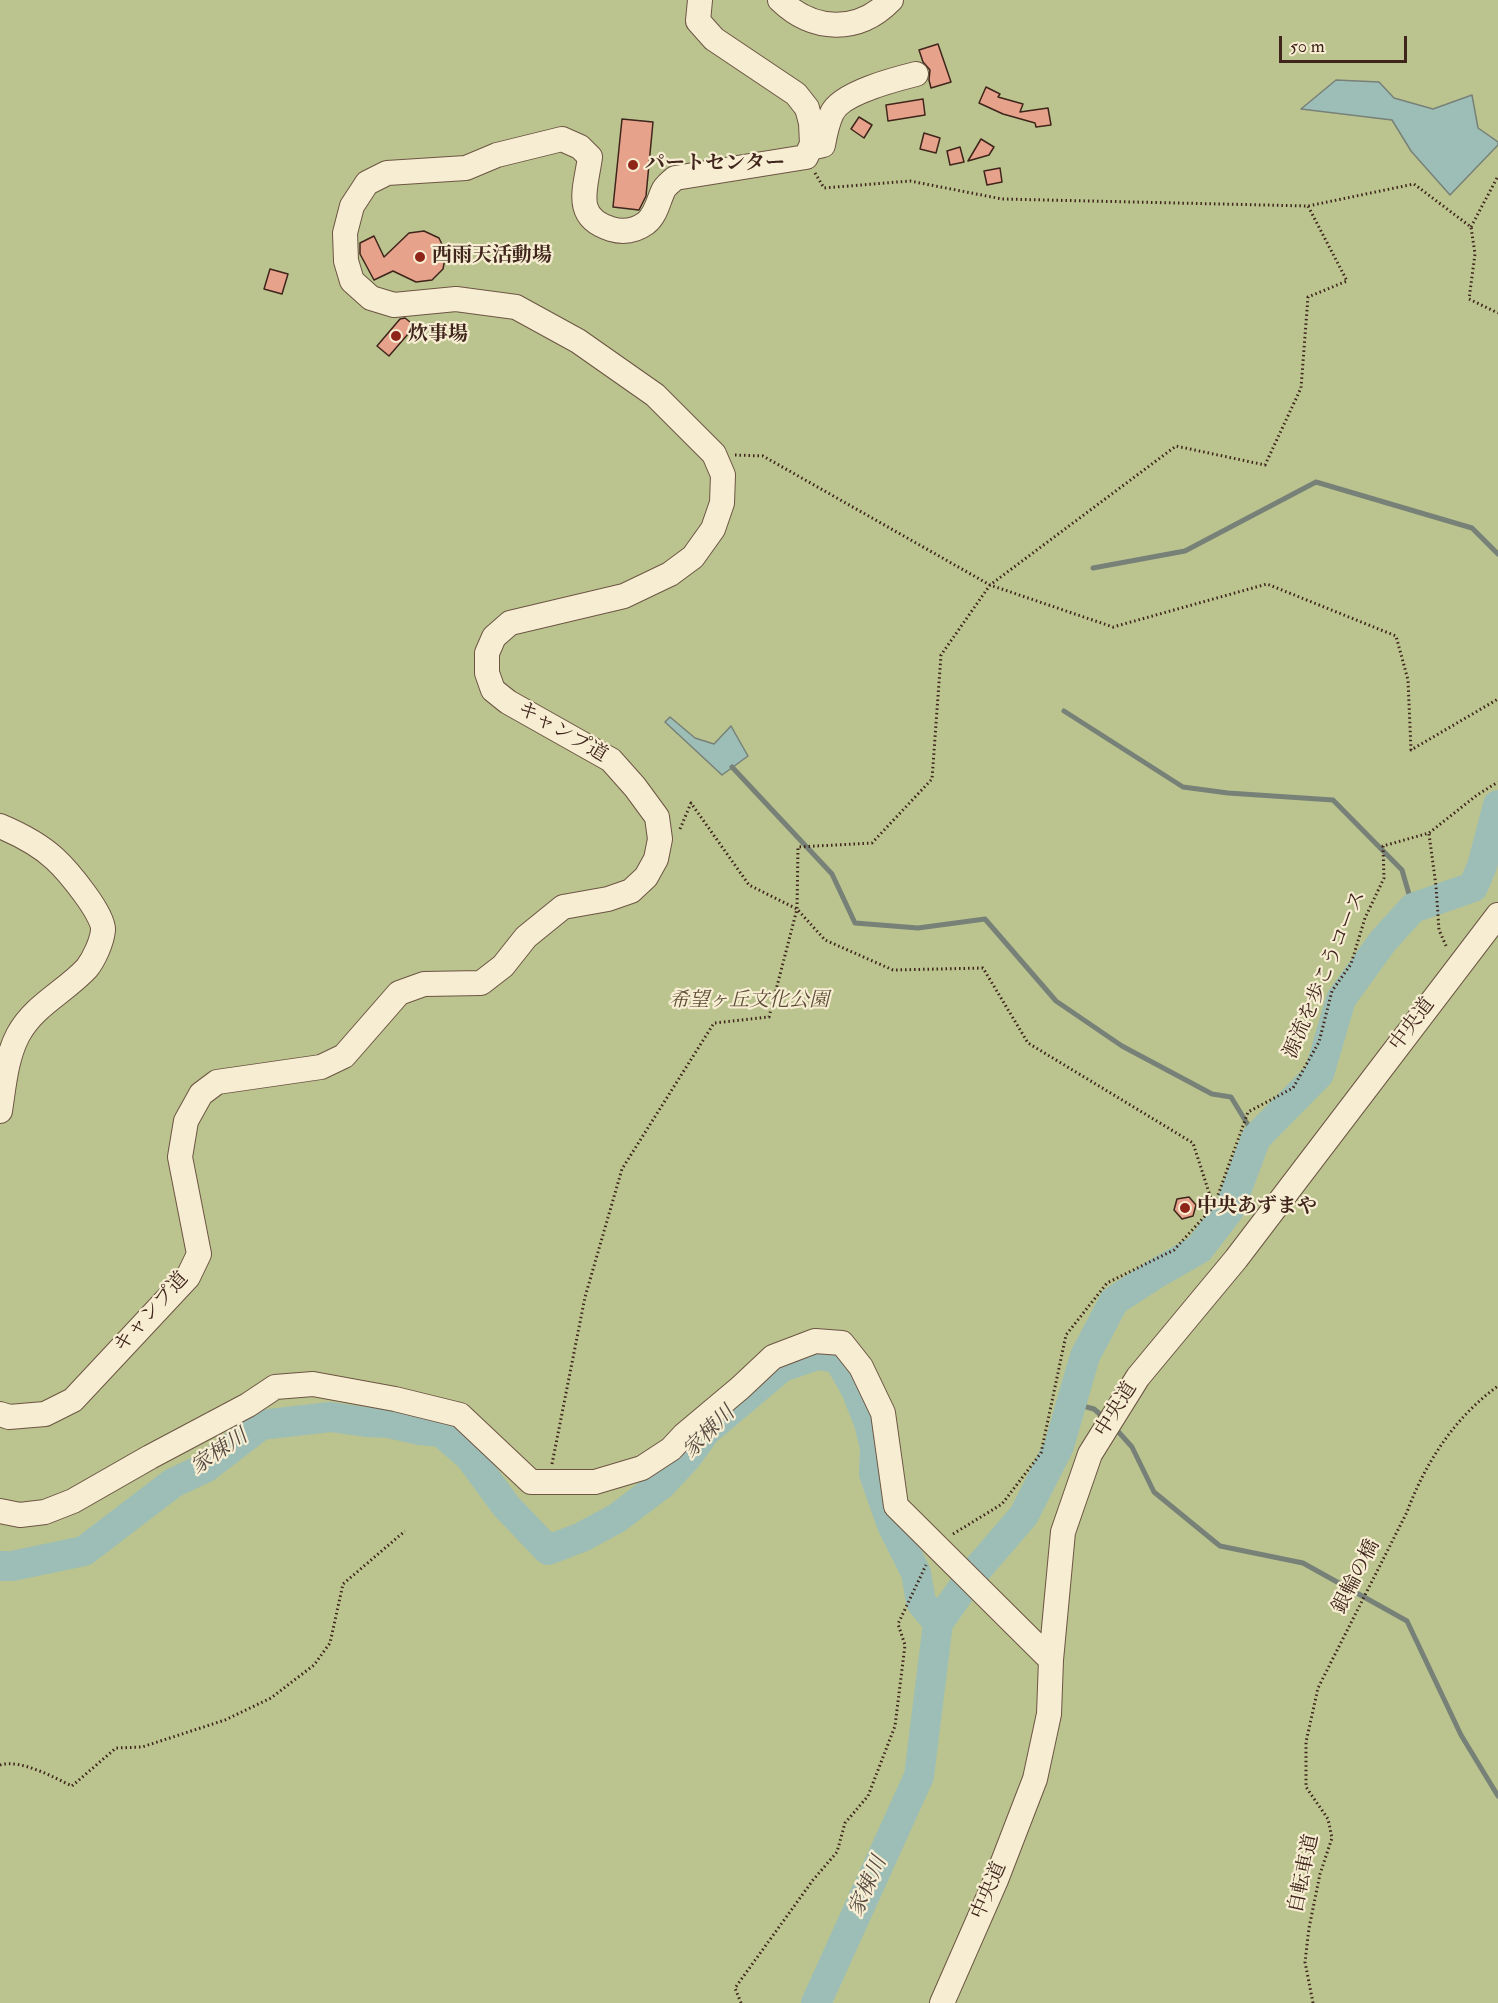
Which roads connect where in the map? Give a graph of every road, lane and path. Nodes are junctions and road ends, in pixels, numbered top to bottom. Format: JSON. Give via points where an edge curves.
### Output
{"nodes":[{"id":1,"x":700,"y":0,"type":"edge"},
{"id":2,"x":780,"y":0,"type":"edge"},
{"id":3,"x":891,"y":0,"type":"edge"},
{"id":4,"x":916,"y":74,"type":"dead end"},
{"id":5,"x":808,"y":152,"type":"junction"},
{"id":6,"x":1498,"y":176,"type":"edge"},
{"id":7,"x":1308,"y":206,"type":"junction"},
{"id":8,"x":1471,"y":227,"type":"junction"},
{"id":9,"x":1498,"y":313,"type":"edge"},
{"id":10,"x":714,"y":454,"type":"junction"},
{"id":11,"x":990,"y":585,"type":"junction"},
{"id":12,"x":1498,"y":699,"type":"edge"},
{"id":13,"x":1498,"y":782,"type":"edge"},
{"id":14,"x":0,"y":826,"type":"edge"},
{"id":15,"x":1429,"y":833,"type":"junction"},
{"id":16,"x":660,"y":839,"type":"junction"},
{"id":17,"x":798,"y":909,"type":"junction"},
{"id":18,"x":1497,"y":917,"type":"edge"},
{"id":19,"x":1456,"y":968,"type":"junction"},
{"id":20,"x":0,"y":1111,"type":"edge"},
{"id":21,"x":1214,"y":1206,"type":"junction"},
{"id":22,"x":1498,"y":1386,"type":"edge"},
{"id":23,"x":0,"y":1414,"type":"edge"},
{"id":24,"x":548,"y":1483,"type":"junction"},
{"id":25,"x":0,"y":1512,"type":"edge"},
{"id":26,"x":405,"y":1531,"type":"dead end"},
{"id":27,"x":936,"y":1545,"type":"junction"},
{"id":28,"x":1334,"y":1655,"type":"joint"},
{"id":29,"x":1051,"y":1660,"type":"junction"},
{"id":30,"x":0,"y":1765,"type":"edge"},
{"id":31,"x":741,"y":2003,"type":"edge"},
{"id":32,"x":942,"y":2003,"type":"edge"},
{"id":33,"x":1313,"y":2003,"type":"edge"}],
"edges":[{"from":1,"to":5,"type":"street","via":[[698,21],[714,39],[796,94],[807,108],[812,144]]},
{"from":2,"to":3,"type":"street","via":[[791,10],[832,26],[857,23]]},
{"from":4,"to":5,"type":"street","via":[[882,82],[832,110],[823,145]]},
{"from":5,"to":7,"type":"path","via":[[824,188],[910,181],[1002,199]]},
{"from":5,"to":10,"type":"street","name":"キャンプ道","via":[[675,178],[664,189],[648,222],[632,231],[599,225],[587,215],[582,196],[590,157],[580,147],[562,139],[497,154],[466,168],[387,173],[367,183],[352,206],[345,233],[346,261],[351,281],[371,298],[394,305],[456,299],[516,307],[578,341],[655,395]]},
{"from":6,"to":8,"type":"path"},
{"from":7,"to":8,"type":"path","via":[[1414,184]]},
{"from":7,"to":11,"type":"path","via":[[1347,281],[1308,297],[1301,388],[1265,465],[1176,446]]},
{"from":8,"to":9,"type":"path","via":[[1475,254],[1469,299]]},
{"from":10,"to":11,"type":"path","via":[[763,456]]},
{"from":10,"to":16,"type":"street","name":"キャンプ道","via":[[723,476],[722,503],[713,529],[693,557],[670,574],[624,596],[510,623],[494,637],[487,653],[487,673],[494,690],[508,702],[611,760],[657,817]]},
{"from":11,"to":12,"type":"path","via":[[1113,627],[1267,584],[1396,636],[1408,680],[1411,750]]},
{"from":11,"to":17,"type":"path","via":[[941,656],[932,779],[872,843],[798,847]]},
{"from":13,"to":15,"type":"path","name":"源流を歩こうコース"},
{"from":14,"to":20,"type":"street","via":[[21,835],[55,859],[97,909],[103,928],[87,967],[31,1016],[18,1036],[6,1066]]},
{"from":15,"to":19,"type":"path","via":[[1439,930]]},
{"from":15,"to":21,"type":"path","name":"源流を歩こうコース","via":[[1383,846],[1384,878],[1365,918],[1352,964],[1332,991],[1319,1042],[1293,1088],[1248,1112]]},
{"from":16,"to":17,"type":"path","via":[[676,838],[691,803],[749,885]]},
{"from":16,"to":23,"type":"street","name":"キャンプ道","via":[[656,859],[646,877],[631,891],[563,908],[526,937],[503,966],[481,982],[424,984],[399,993],[344,1056],[321,1066],[217,1082],[201,1094],[186,1121],[180,1157],[199,1254],[188,1277],[73,1400],[45,1414]]},
{"from":17,"to":21,"type":"path","via":[[825,940],[893,970],[983,968],[1028,1043],[1193,1143]]},
{"from":17,"to":24,"type":"path","via":[[769,1017],[714,1023],[622,1169],[585,1296]]},
{"from":18,"to":19,"type":"street","name":"中央道"},
{"from":19,"to":29,"type":"street","name":"中央道","via":[[1236,1259],[1138,1377],[1090,1454],[1063,1532]]},
{"from":21,"to":27,"type":"path","name":"源流を歩こうコース","via":[[1174,1250],[1107,1282],[1066,1335],[1041,1453],[1002,1504]]},
{"from":22,"to":28,"type":"path","name":"銀輪の橋","via":[[1459,1421],[1418,1483]]},
{"from":24,"to":25,"type":"street","via":[[531,1482],[460,1415],[314,1384],[275,1387],[73,1501],[45,1512]]},
{"from":24,"to":27,"type":"street","via":[[595,1482],[642,1468],[671,1449],[773,1357],[815,1341],[842,1343],[861,1367],[883,1413],[896,1506]]},
{"from":26,"to":30,"type":"path","via":[[344,1584],[330,1643],[314,1665],[271,1698],[225,1720],[142,1747],[116,1748],[72,1786],[40,1771],[7,1763]]},
{"from":27,"to":29,"type":"street"},
{"from":27,"to":31,"type":"path","via":[[898,1624],[905,1645],[895,1726],[868,1797],[845,1823],[837,1852],[735,1988]]},
{"from":28,"to":33,"type":"path","name":"自転車道","via":[[1318,1688],[1306,1742],[1306,1787],[1328,1819],[1332,1838],[1308,1928],[1305,1962]]},
{"from":29,"to":32,"type":"street","name":"中央道","via":[[1049,1714],[1035,1779]]}]}
